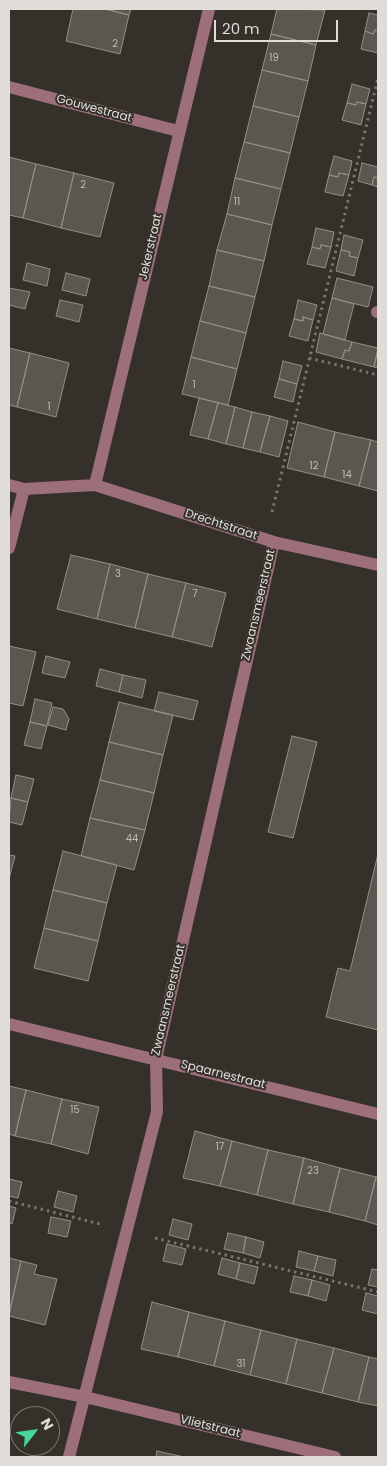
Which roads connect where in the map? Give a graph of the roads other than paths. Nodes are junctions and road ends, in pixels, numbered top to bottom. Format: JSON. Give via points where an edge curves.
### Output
{"nodes":[{"id":1,"x":209,"y":9,"type":"edge"},
{"id":2,"x":9,"y":86,"type":"edge"},
{"id":3,"x":178,"y":131,"type":"junction"},
{"id":4,"x":9,"y":485,"type":"edge"},
{"id":5,"x":95,"y":485,"type":"junction"},
{"id":6,"x":24,"y":489,"type":"junction"},
{"id":7,"x":270,"y":540,"type":"junction"},
{"id":8,"x":9,"y":548,"type":"edge"},
{"id":9,"x":378,"y":565,"type":"edge"},
{"id":10,"x":9,"y":1024,"type":"edge"},
{"id":11,"x":156,"y":1059,"type":"junction"},
{"id":12,"x":378,"y":1114,"type":"edge"},
{"id":13,"x":9,"y":1382,"type":"edge"},
{"id":14,"x":85,"y":1397,"type":"junction"},
{"id":15,"x":69,"y":1457,"type":"edge"},
{"id":16,"x":334,"y":1457,"type":"edge"}],
"edges":[{"from":1,"to":3,"type":"street","name":"Jekerstraat"},
{"from":2,"to":3,"type":"street","name":"Gouwestraat"},
{"from":3,"to":5,"type":"street","name":"Jekerstraat"},
{"from":4,"to":6,"type":"street"},
{"from":5,"to":6,"type":"street"},
{"from":5,"to":7,"type":"street","name":"Drechtstraat"},
{"from":6,"to":8,"type":"street"},
{"from":7,"to":9,"type":"street","name":"Drechtstraat"},
{"from":7,"to":11,"type":"street","name":"Zwaansmeerstraat"},
{"from":10,"to":11,"type":"street","name":"Spaarnestraat"},
{"from":11,"to":12,"type":"street","name":"Spaarnestraat"},
{"from":11,"to":14,"type":"street","name":"Zwaansmeerstraat","via":[[157,1112]]},
{"from":13,"to":14,"type":"street","name":"Vlietstraat"},
{"from":14,"to":15,"type":"street","name":"Zwaansmeerstraat"},
{"from":14,"to":16,"type":"street","name":"Vlietstraat"}]}
